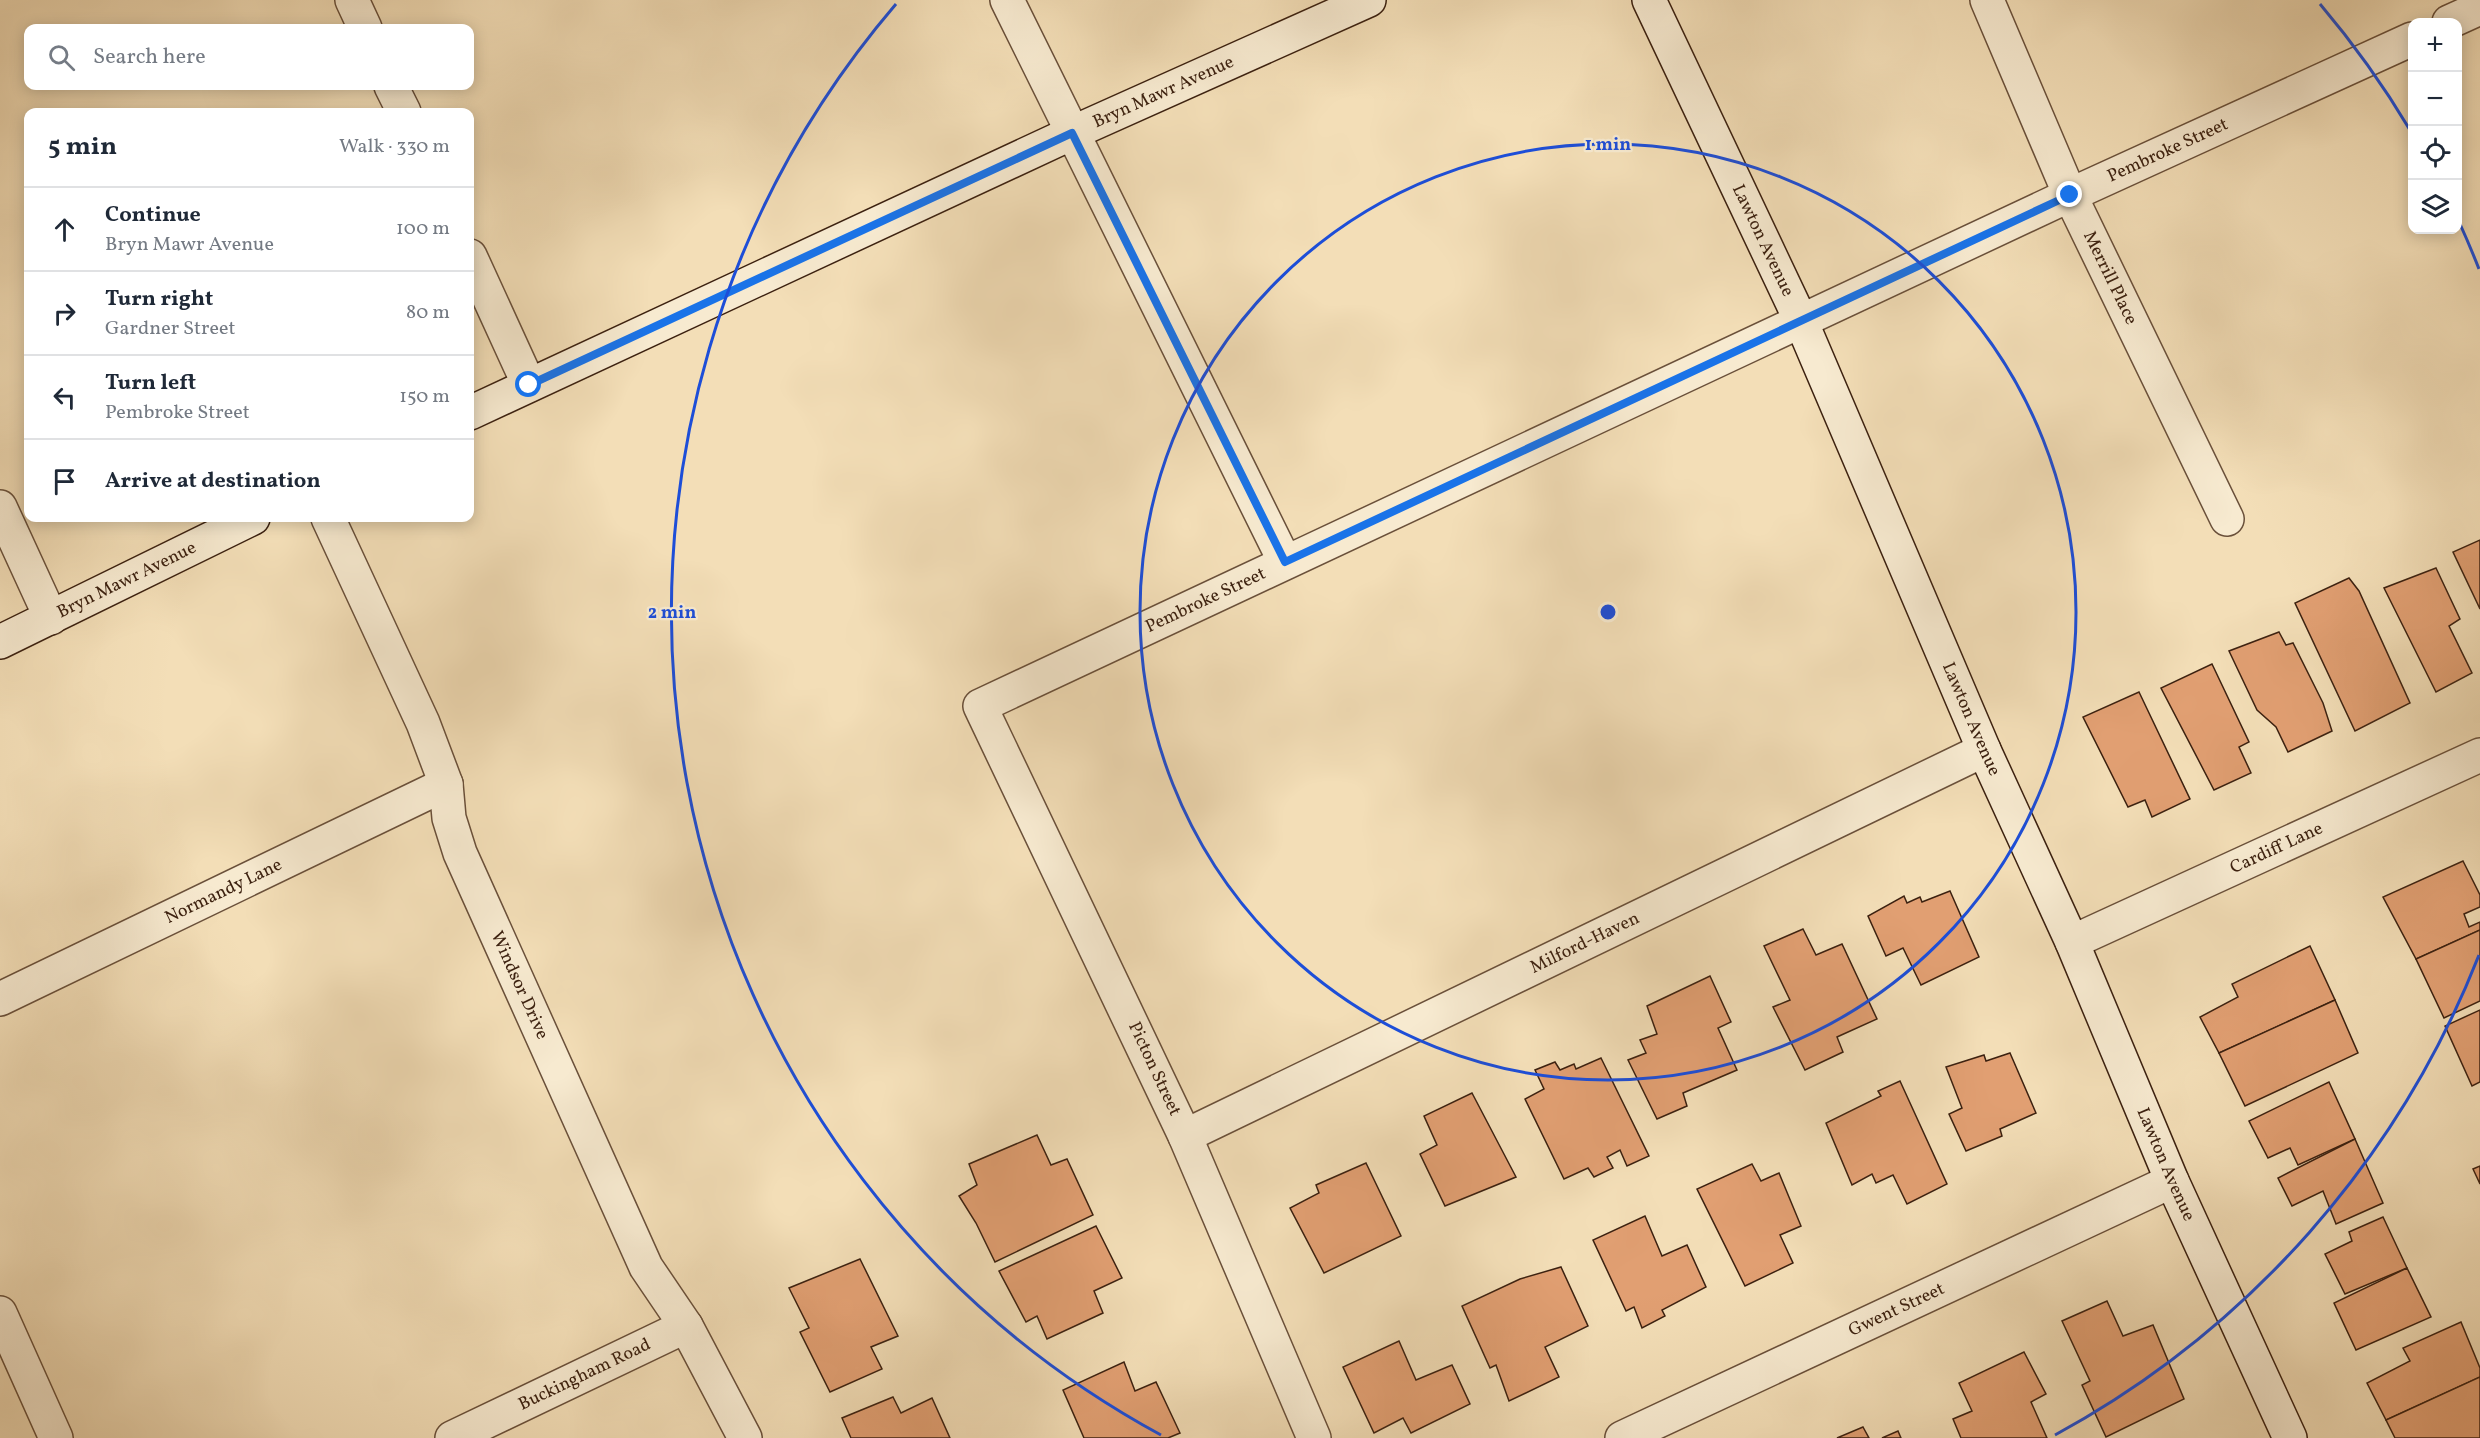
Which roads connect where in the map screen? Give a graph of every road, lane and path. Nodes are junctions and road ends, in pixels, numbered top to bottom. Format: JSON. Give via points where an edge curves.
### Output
{"nodes":[{"id":1,"x":352,"y":0,"type":"edge"},
{"id":2,"x":1007,"y":0,"type":"edge"},
{"id":3,"x":1368,"y":0,"type":"edge"},
{"id":4,"x":1649,"y":0,"type":"edge"},
{"id":5,"x":1987,"y":0,"type":"edge"},
{"id":6,"x":2480,"y":8,"type":"edge"},
{"id":7,"x":2458,"y":18,"type":"edge"},
{"id":8,"x":363,"y":24,"type":"edge"},
{"id":9,"x":2408,"y":41,"type":"edge"},
{"id":10,"x":393,"y":90,"type":"edge"},
{"id":11,"x":402,"y":108,"type":"edge"},
{"id":12,"x":1072,"y":133,"type":"junction"},
{"id":13,"x":2070,"y":195,"type":"junction"},
{"id":14,"x":474,"y":265,"type":"edge"},
{"id":15,"x":1801,"y":321,"type":"junction"},
{"id":16,"x":529,"y":385,"type":"junction"},
{"id":17,"x":474,"y":411,"type":"edge"},
{"id":18,"x":0,"y":507,"type":"edge"},
{"id":19,"x":2227,"y":519,"type":"dead end"},
{"id":20,"x":245,"y":522,"type":"edge"},
{"id":21,"x":330,"y":522,"type":"edge"},
{"id":22,"x":1285,"y":562,"type":"junction"},
{"id":23,"x":51,"y":618,"type":"junction"},
{"id":24,"x":0,"y":642,"type":"edge"},
{"id":25,"x":980,"y":706,"type":"joint"},
{"id":26,"x":1984,"y":750,"type":"junction"},
{"id":27,"x":2480,"y":755,"type":"edge"},
{"id":28,"x":446,"y":784,"type":"junction"},
{"id":29,"x":2072,"y":942,"type":"junction"},
{"id":30,"x":0,"y":999,"type":"edge"},
{"id":31,"x":1185,"y":1136,"type":"junction"},
{"id":32,"x":2172,"y":1181,"type":"junction"},
{"id":33,"x":0,"y":1313,"type":"edge"},
{"id":34,"x":686,"y":1326,"type":"junction"},
{"id":35,"x":56,"y":1438,"type":"edge"},
{"id":36,"x":452,"y":1438,"type":"edge"},
{"id":37,"x":745,"y":1438,"type":"edge"},
{"id":38,"x":1314,"y":1438,"type":"edge"},
{"id":39,"x":1622,"y":1438,"type":"edge"},
{"id":40,"x":2290,"y":1438,"type":"edge"}],
"edges":[{"from":1,"to":8,"type":"street"},
{"from":2,"to":12,"type":"street"},
{"from":3,"to":12,"type":"street","name":"Bryn Mawr Avenue"},
{"from":4,"to":15,"type":"street","name":"Lawton Avenue"},
{"from":5,"to":13,"type":"street","name":"Merrill Place"},
{"from":6,"to":7,"type":"street"},
{"from":9,"to":13,"type":"street","name":"Pembroke Street"},
{"from":10,"to":11,"type":"street"},
{"from":12,"to":16,"type":"street","name":"Bryn Mawr Avenue"},
{"from":12,"to":22,"type":"street"},
{"from":13,"to":15,"type":"street","name":"Pembroke Street"},
{"from":13,"to":19,"type":"street","name":"Merrill Place"},
{"from":14,"to":16,"type":"street"},
{"from":15,"to":22,"type":"street","name":"Pembroke Street"},
{"from":15,"to":26,"type":"street","name":"Lawton Avenue"},
{"from":16,"to":17,"type":"street","name":"Bryn Mawr Avenue"},
{"from":18,"to":23,"type":"street"},
{"from":20,"to":23,"type":"street","name":"Bryn Mawr Avenue"},
{"from":21,"to":28,"type":"street","name":"Windsor Drive","via":[[423,723]]},
{"from":22,"to":25,"type":"street","name":"Pembroke Street"},
{"from":23,"to":24,"type":"street","name":"Bryn Mawr Avenue"},
{"from":25,"to":31,"type":"street","name":"Picton Street"},
{"from":26,"to":29,"type":"street","name":"Lawton Avenue"},
{"from":26,"to":31,"type":"street","name":"Milford-Haven"},
{"from":27,"to":29,"type":"street","name":"Cardiff Lane"},
{"from":28,"to":30,"type":"street","name":"Normandy Lane"},
{"from":28,"to":34,"type":"street","name":"Windsor Drive","via":[[460,853],[646,1267]]},
{"from":29,"to":32,"type":"street","name":"Lawton Avenue"},
{"from":31,"to":38,"type":"street","name":"Picton Street"},
{"from":32,"to":39,"type":"street","name":"Gwent Street"},
{"from":32,"to":40,"type":"street","name":"Lawton Avenue"},
{"from":33,"to":35,"type":"street"},
{"from":34,"to":36,"type":"street","name":"Buckingham Road"},
{"from":34,"to":37,"type":"street","name":"Windsor Drive"}]}
